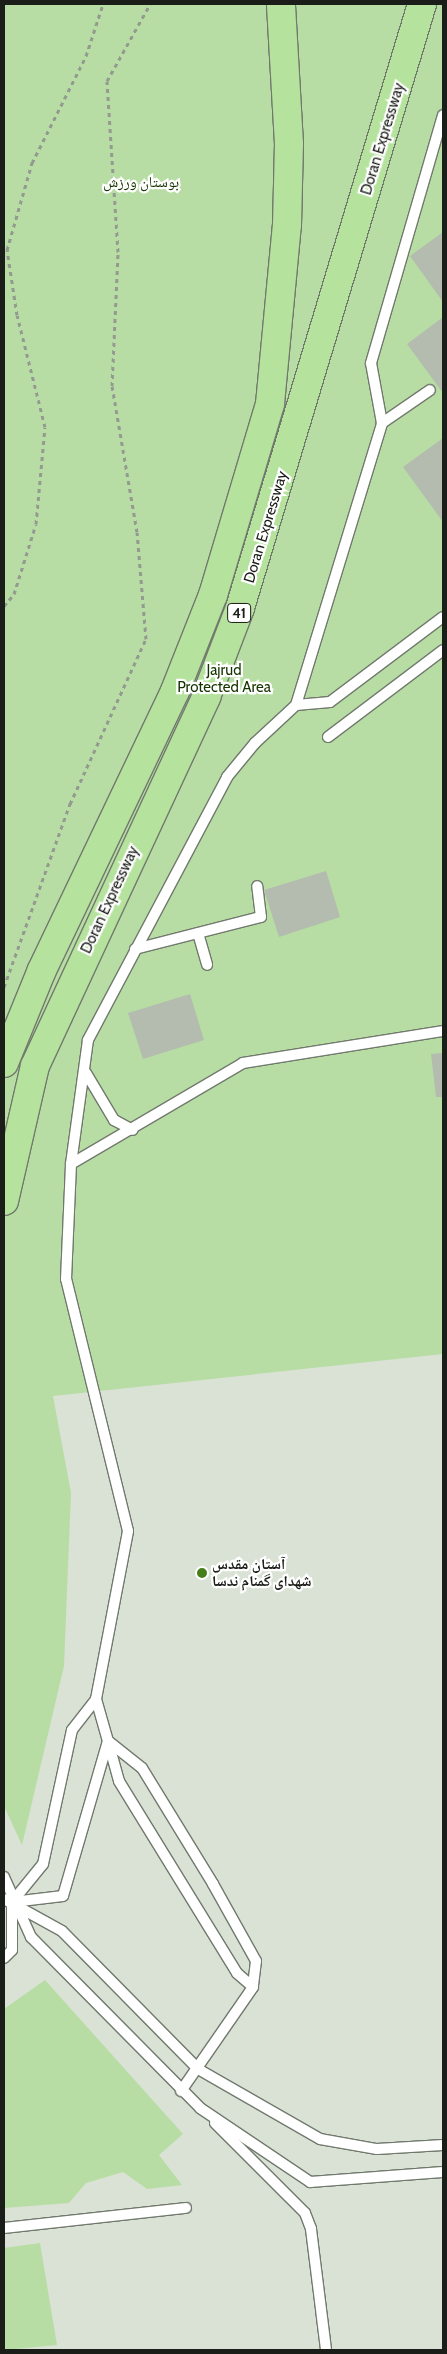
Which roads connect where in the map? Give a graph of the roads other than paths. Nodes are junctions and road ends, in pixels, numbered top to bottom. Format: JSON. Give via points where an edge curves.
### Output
{"nodes":[{"id":1,"x":282,"y":4,"type":"edge"},
{"id":2,"x":422,"y":4,"type":"edge"},
{"id":3,"x":443,"y":114,"type":"edge"},
{"id":4,"x":435,"y":135,"type":"junction"},
{"id":5,"x":443,"y":146,"type":"edge"},
{"id":6,"x":430,"y":390,"type":"dead end"},
{"id":7,"x":382,"y":423,"type":"junction"},
{"id":8,"x":443,"y":617,"type":"edge"},
{"id":9,"x":443,"y":650,"type":"edge"},
{"id":10,"x":296,"y":705,"type":"junction"},
{"id":11,"x":328,"y":737,"type":"dead end"},
{"id":12,"x":257,"y":886,"type":"dead end"},
{"id":13,"x":198,"y":933,"type":"junction"},
{"id":14,"x":135,"y":949,"type":"junction"},
{"id":15,"x":208,"y":965,"type":"dead end"},
{"id":16,"x":443,"y":1031,"type":"edge"},
{"id":17,"x":4,"y":1063,"type":"edge"},
{"id":18,"x":86,"y":1073,"type":"junction"},
{"id":19,"x":133,"y":1130,"type":"junction"},
{"id":20,"x":71,"y":1164,"type":"junction"},
{"id":21,"x":4,"y":1201,"type":"edge"},
{"id":22,"x":96,"y":1699,"type":"junction"},
{"id":23,"x":108,"y":1741,"type":"junction"},
{"id":24,"x":4,"y":1877,"type":"edge"},
{"id":25,"x":8,"y":1900,"type":"edge"},
{"id":26,"x":4,"y":1958,"type":"edge"},
{"id":27,"x":253,"y":1987,"type":"junction"},
{"id":28,"x":198,"y":2069,"type":"junction"},
{"id":29,"x":181,"y":2091,"type":"junction"},
{"id":30,"x":200,"y":2108,"type":"junction"},
{"id":31,"x":443,"y":2145,"type":"edge"},
{"id":32,"x":443,"y":2172,"type":"edge"},
{"id":33,"x":186,"y":2208,"type":"dead end"},
{"id":34,"x":4,"y":2228,"type":"edge"},
{"id":35,"x":326,"y":2350,"type":"edge"}],
"edges":[{"from":1,"to":17,"type":"highway","name":"Doran Expressway","number":"41","via":[[289,144],[287,225],[270,404],[213,595],[178,683],[42,970]]},
{"from":2,"to":21,"type":"highway","name":"Doran Expressway","number":"41","via":[[240,608],[206,697],[35,1066]]},
{"from":3,"to":4,"type":"lane"},
{"from":4,"to":5,"type":"lane"},
{"from":4,"to":7,"type":"lane","via":[[370,364]]},
{"from":6,"to":7,"type":"lane"},
{"from":7,"to":10,"type":"lane"},
{"from":8,"to":10,"type":"lane","via":[[330,702]]},
{"from":9,"to":11,"type":"lane"},
{"from":10,"to":14,"type":"lane","via":[[255,743],[227,777]]},
{"from":12,"to":13,"type":"lane","via":[[261,918]]},
{"from":13,"to":14,"type":"lane"},
{"from":13,"to":15,"type":"lane"},
{"from":14,"to":18,"type":"lane","via":[[88,1040]]},
{"from":16,"to":19,"type":"lane","via":[[243,1063]]},
{"from":18,"to":19,"type":"lane","via":[[114,1120]]},
{"from":18,"to":20,"type":"lane"},
{"from":19,"to":20,"type":"lane"},
{"from":20,"to":22,"type":"lane","via":[[66,1279],[128,1531]]},
{"from":22,"to":23,"type":"lane"},
{"from":22,"to":25,"type":"lane","via":[[72,1730],[43,1864]]},
{"from":23,"to":25,"type":"lane","via":[[63,1896]]},
{"from":23,"to":27,"type":"lane","via":[[119,1781],[237,1973]]},
{"from":23,"to":27,"type":"lane","via":[[142,1768],[213,1884],[256,1961]]},
{"from":24,"to":25,"type":"lane"},
{"from":25,"to":26,"type":"lane","via":[[12,1950]]},
{"from":25,"to":28,"type":"lane","via":[[62,1931]]},
{"from":25,"to":29,"type":"lane","via":[[31,1937]]},
{"from":27,"to":28,"type":"lane"},
{"from":28,"to":29,"type":"lane"},
{"from":28,"to":31,"type":"lane","via":[[320,2139],[377,2149]]},
{"from":29,"to":30,"type":"lane"},
{"from":30,"to":32,"type":"lane","via":[[310,2182]]},
{"from":30,"to":35,"type":"lane","via":[[305,2213],[311,2229]]},
{"from":33,"to":34,"type":"lane"}]}
